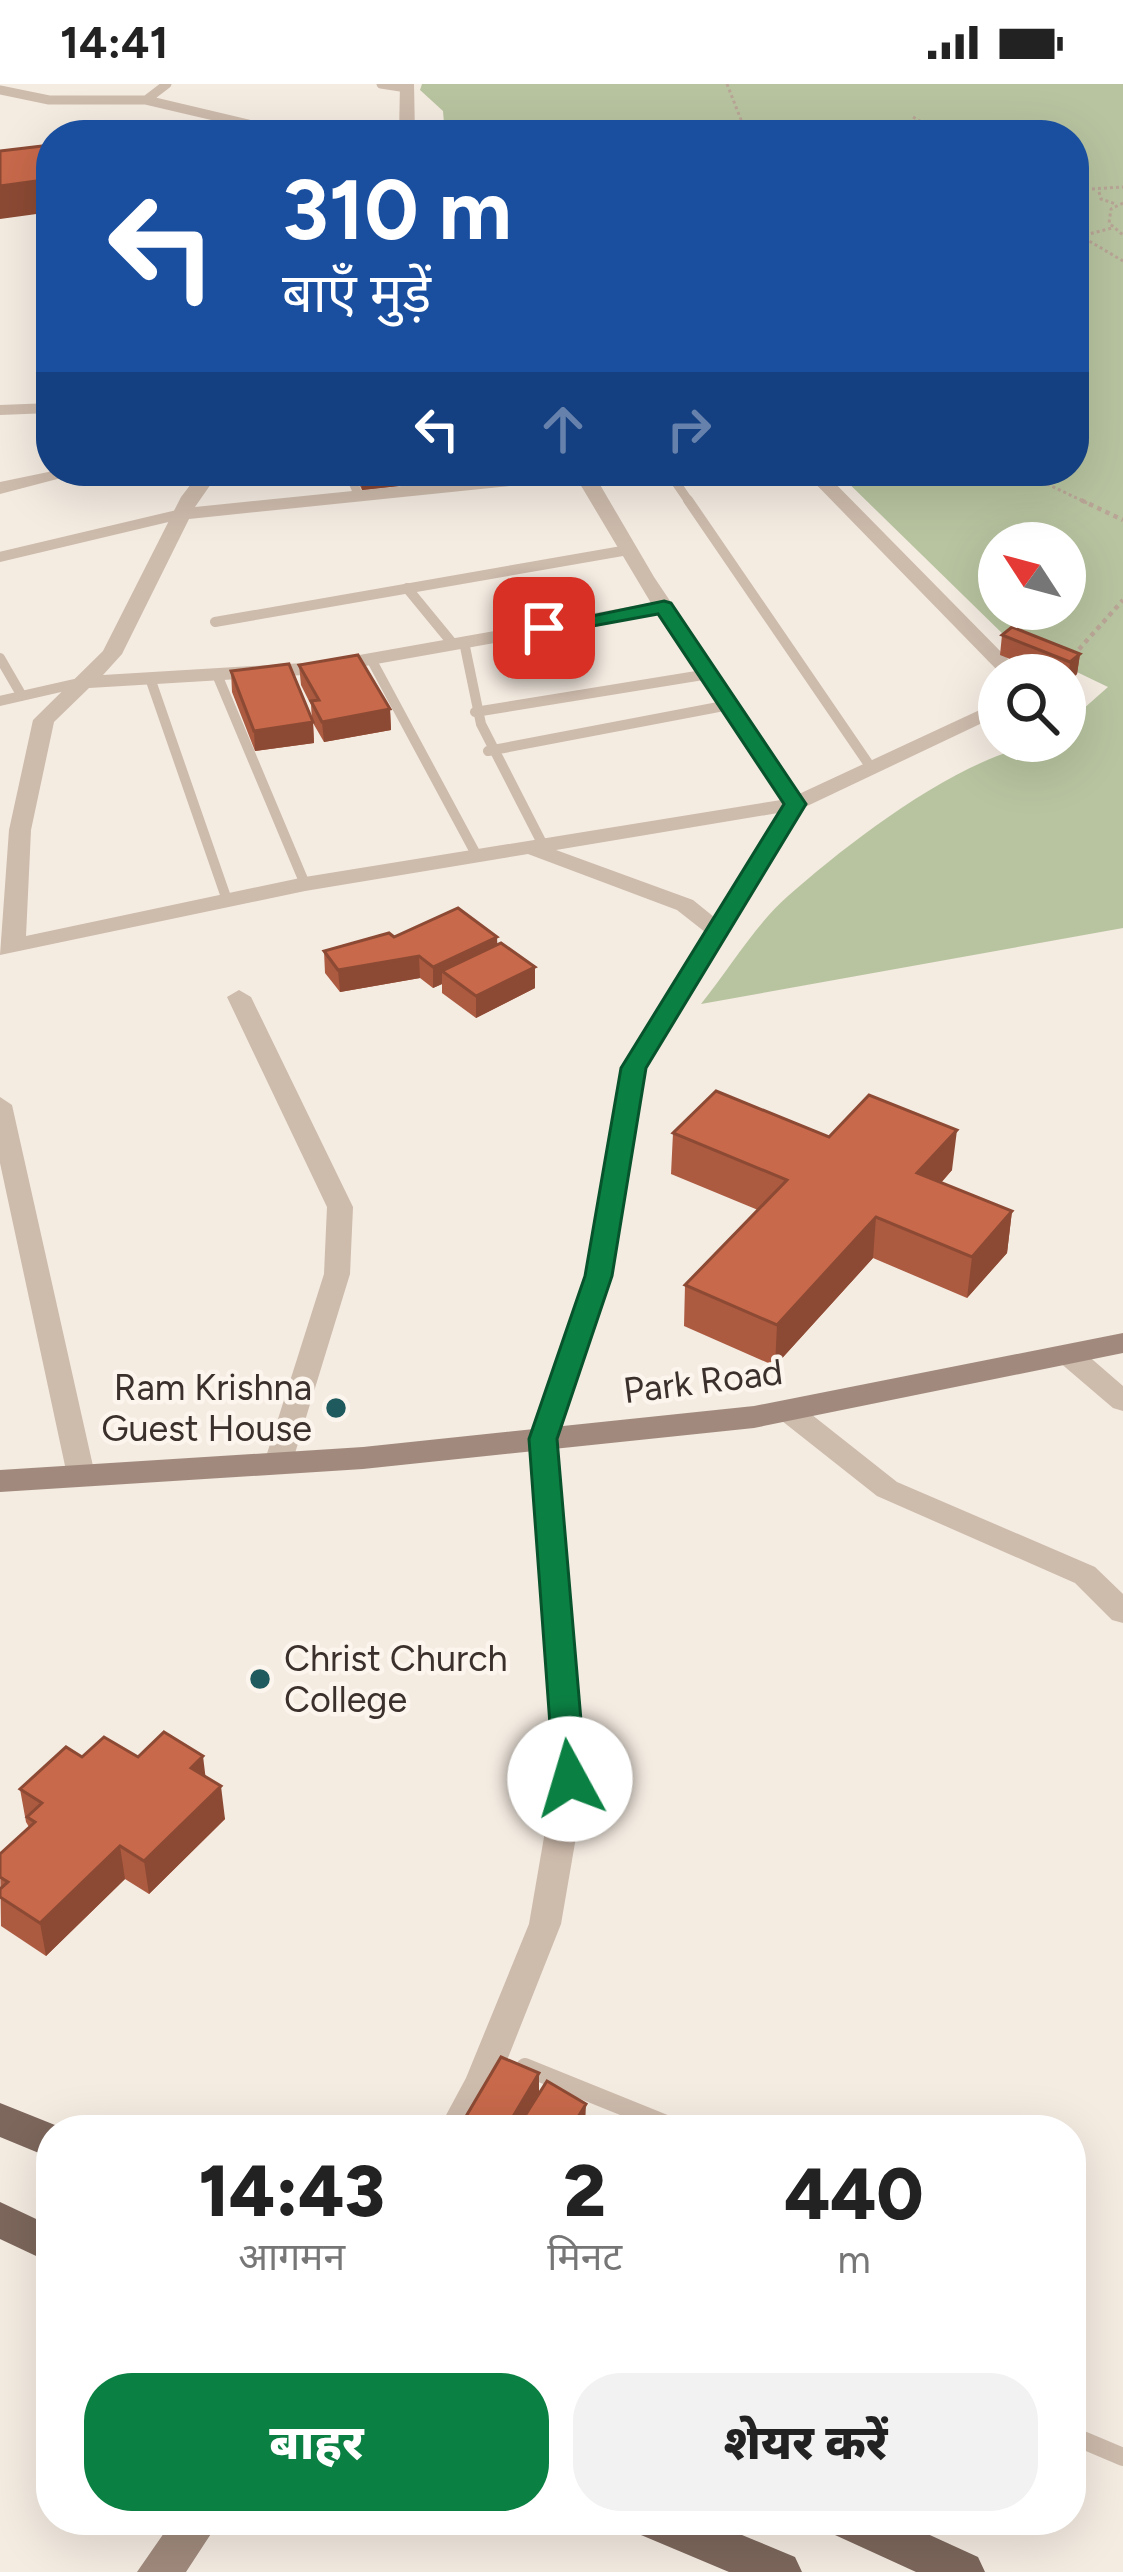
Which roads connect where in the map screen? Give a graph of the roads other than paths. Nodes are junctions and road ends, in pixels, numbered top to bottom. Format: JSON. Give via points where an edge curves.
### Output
{"nodes":[{"id":1,"x":167,"y":84,"type":"edge"},
{"id":2,"x":381,"y":84,"type":"edge"},
{"id":3,"x":407,"y":86,"type":"edge"},
{"id":4,"x":0,"y":90,"type":"edge"},
{"id":5,"x":146,"y":100,"type":"junction"},
{"id":6,"x":231,"y":120,"type":"edge"},
{"id":7,"x":407,"y":120,"type":"edge"},
{"id":8,"x":36,"y":409,"type":"edge"},
{"id":9,"x":0,"y":410,"type":"edge"},
{"id":10,"x":36,"y":480,"type":"edge"},
{"id":11,"x":201,"y":486,"type":"edge"},
{"id":12,"x":355,"y":486,"type":"edge"},
{"id":13,"x":452,"y":486,"type":"edge"},
{"id":14,"x":591,"y":486,"type":"edge"},
{"id":15,"x":678,"y":486,"type":"edge"},
{"id":16,"x":827,"y":486,"type":"edge"},
{"id":17,"x":0,"y":488,"type":"edge"},
{"id":18,"x":359,"y":496,"type":"junction"},
{"id":19,"x":181,"y":514,"type":"junction"},
{"id":20,"x":628,"y":550,"type":"junction"},
{"id":21,"x":0,"y":557,"type":"edge"},
{"id":22,"x":407,"y":588,"type":"junction"},
{"id":23,"x":664,"y":607,"type":"junction"},
{"id":24,"x":215,"y":622,"type":"dead end"},
{"id":25,"x":458,"y":643,"type":"junction"},
{"id":26,"x":996,"y":654,"type":"edge"},
{"id":27,"x":0,"y":658,"type":"edge"},
{"id":28,"x":370,"y":659,"type":"junction"},
{"id":29,"x":709,"y":674,"type":"junction"},
{"id":30,"x":218,"y":677,"type":"junction"},
{"id":31,"x":151,"y":681,"type":"junction"},
{"id":32,"x":83,"y":682,"type":"junction"},
{"id":33,"x":22,"y":696,"type":"junction"},
{"id":34,"x":0,"y":701,"type":"edge"},
{"id":35,"x":729,"y":704,"type":"junction"},
{"id":36,"x":475,"y":712,"type":"junction"},
{"id":37,"x":978,"y":717,"type":"edge"},
{"id":38,"x":488,"y":752,"type":"junction"},
{"id":39,"x":872,"y":769,"type":"junction"},
{"id":40,"x":795,"y":804,"type":"junction"},
{"id":41,"x":537,"y":846,"type":"junction"},
{"id":42,"x":477,"y":856,"type":"junction"},
{"id":43,"x":305,"y":884,"type":"junction"},
{"id":44,"x":227,"y":900,"type":"junction"},
{"id":45,"x":716,"y":929,"type":"junction"},
{"id":46,"x":7,"y":947,"type":"edge"},
{"id":47,"x":238,"y":997,"type":"dead end"},
{"id":48,"x":0,"y":1105,"type":"edge"},
{"id":49,"x":10,"y":1200,"type":"edge"},
{"id":50,"x":1123,"y":1343,"type":"edge"},
{"id":51,"x":1068,"y":1354,"type":"junction"},
{"id":52,"x":1123,"y":1401,"type":"edge"},
{"id":53,"x":788,"y":1410,"type":"junction"},
{"id":54,"x":543,"y":1439,"type":"junction"},
{"id":55,"x":278,"y":1463,"type":"junction"},
{"id":56,"x":81,"y":1475,"type":"junction"},
{"id":57,"x":0,"y":1480,"type":"edge"},
{"id":58,"x":1123,"y":1612,"type":"edge"},
{"id":59,"x":492,"y":2054,"type":"junction"},
{"id":60,"x":462,"y":2115,"type":"edge"},
{"id":61,"x":644,"y":2115,"type":"edge"},
{"id":62,"x":0,"y":2120,"type":"edge"},
{"id":63,"x":36,"y":2135,"type":"edge"},
{"id":64,"x":0,"y":2220,"type":"edge"},
{"id":65,"x":36,"y":2238,"type":"edge"},
{"id":66,"x":1086,"y":2441,"type":"edge"},
{"id":67,"x":1123,"y":2457,"type":"edge"},
{"id":68,"x":187,"y":2535,"type":"edge"},
{"id":69,"x":692,"y":2535,"type":"edge"},
{"id":70,"x":883,"y":2535,"type":"edge"},
{"id":71,"x":159,"y":2572,"type":"edge"},
{"id":72,"x":780,"y":2572,"type":"edge"},
{"id":73,"x":963,"y":2572,"type":"edge"}],
"edges":[{"from":1,"to":5,"type":"lane"},
{"from":2,"to":3,"type":"lane"},
{"from":3,"to":7,"type":"street"},
{"from":4,"to":5,"type":"lane","via":[[49,100]]},
{"from":5,"to":6,"type":"lane"},
{"from":8,"to":9,"type":"street"},
{"from":10,"to":17,"type":"street"},
{"from":11,"to":19,"type":"street"},
{"from":12,"to":18,"type":"lane"},
{"from":13,"to":18,"type":"street"},
{"from":14,"to":20,"type":"street"},
{"from":15,"to":39,"type":"lane"},
{"from":16,"to":26,"type":"street"},
{"from":18,"to":19,"type":"street"},
{"from":19,"to":21,"type":"lane"},
{"from":19,"to":32,"type":"street","via":[[112,655]]},
{"from":20,"to":22,"type":"lane"},
{"from":20,"to":23,"type":"street"},
{"from":22,"to":24,"type":"lane"},
{"from":22,"to":25,"type":"lane"},
{"from":23,"to":25,"type":"street"},
{"from":23,"to":29,"type":"street"},
{"from":25,"to":28,"type":"street"},
{"from":25,"to":36,"type":"lane"},
{"from":27,"to":33,"type":"lane"},
{"from":28,"to":30,"type":"street"},
{"from":28,"to":42,"type":"lane"},
{"from":29,"to":35,"type":"street"},
{"from":29,"to":36,"type":"lane"},
{"from":30,"to":31,"type":"street"},
{"from":30,"to":43,"type":"lane"},
{"from":31,"to":32,"type":"street"},
{"from":31,"to":44,"type":"lane"},
{"from":32,"to":33,"type":"lane"},
{"from":32,"to":46,"type":"street","via":[[44,720]]},
{"from":33,"to":34,"type":"lane"},
{"from":35,"to":38,"type":"lane"},
{"from":35,"to":40,"type":"street"},
{"from":36,"to":38,"type":"lane"},
{"from":37,"to":39,"type":"street"},
{"from":38,"to":41,"type":"lane"},
{"from":39,"to":40,"type":"street"},
{"from":40,"to":41,"type":"street"},
{"from":40,"to":45,"type":"street"},
{"from":41,"to":42,"type":"street"},
{"from":41,"to":45,"type":"street","via":[[685,904]]},
{"from":42,"to":43,"type":"street"},
{"from":43,"to":44,"type":"street"},
{"from":44,"to":46,"type":"street"},
{"from":45,"to":54,"type":"street","via":[[634,1068],[598,1276]]},
{"from":47,"to":55,"type":"street","via":[[340,1207],[338,1274]]},
{"from":48,"to":49,"type":"street"},
{"from":49,"to":56,"type":"street"},
{"from":50,"to":51,"type":"street","name":"Park Road"},
{"from":51,"to":52,"type":"street"},
{"from":51,"to":53,"type":"street","name":"Park Road"},
{"from":53,"to":54,"type":"street","name":"Park Road"},
{"from":53,"to":58,"type":"street","via":[[887,1489],[1085,1575]]},
{"from":54,"to":55,"type":"street","name":"Park Road"},
{"from":54,"to":59,"type":"street","via":[[570,1779],[545,1924]]},
{"from":55,"to":56,"type":"street","name":"Park Road"},
{"from":56,"to":57,"type":"street","name":"Park Road"},
{"from":59,"to":60,"type":"street"},
{"from":59,"to":61,"type":"lane"},
{"from":62,"to":63,"type":"main road"},
{"from":64,"to":65,"type":"main road"},
{"from":66,"to":67,"type":"lane"},
{"from":68,"to":71,"type":"street"},
{"from":69,"to":72,"type":"main road"},
{"from":70,"to":73,"type":"main road"}]}
